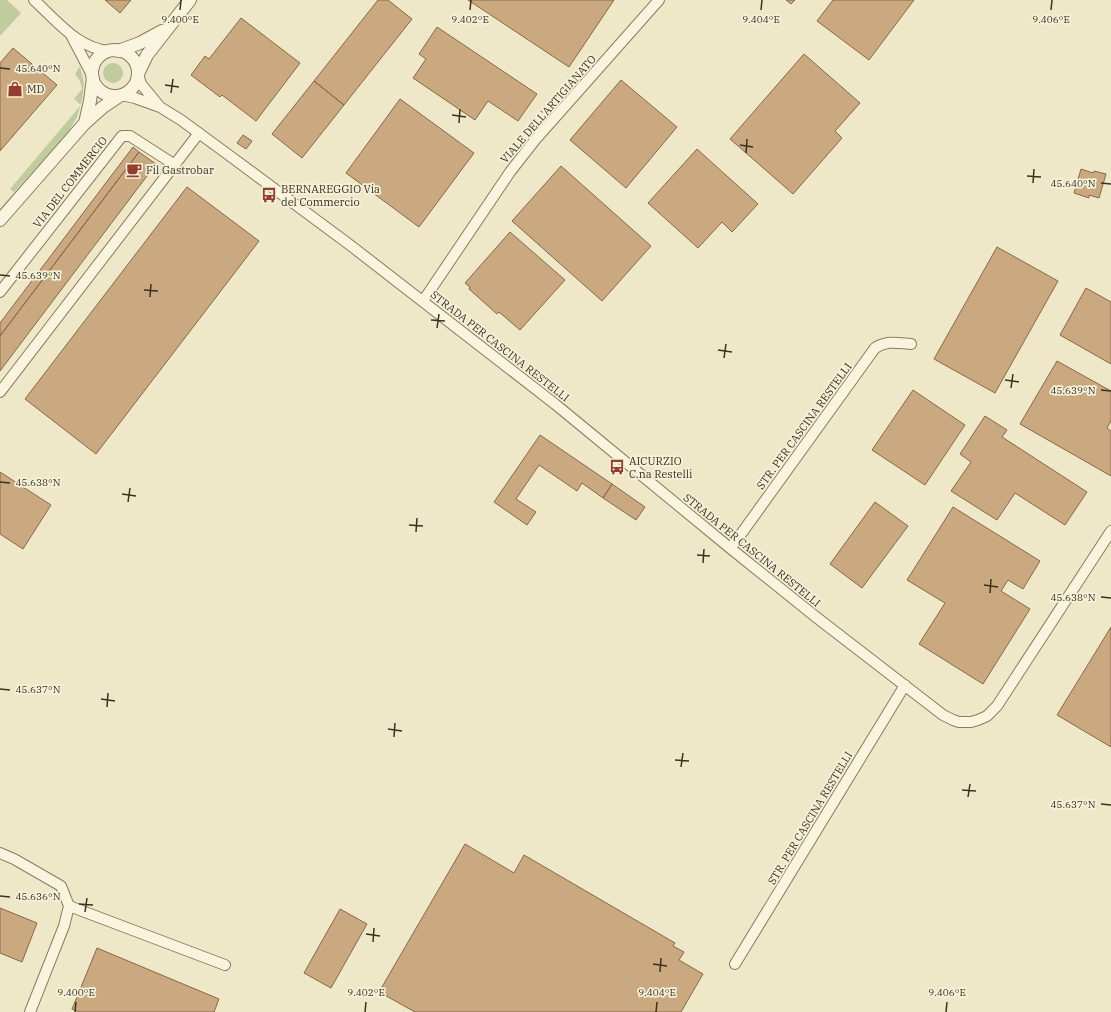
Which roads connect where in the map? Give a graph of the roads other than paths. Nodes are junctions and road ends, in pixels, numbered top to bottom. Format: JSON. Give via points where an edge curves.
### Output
{"nodes":[{"id":1,"x":34,"y":0,"type":"edge"},
{"id":2,"x":190,"y":0,"type":"edge"},
{"id":3,"x":660,"y":0,"type":"edge"},
{"id":4,"x":167,"y":29,"type":"junction"},
{"id":5,"x":68,"y":32,"type":"junction"},
{"id":6,"x":114,"y":51,"type":"junction"},
{"id":7,"x":138,"y":74,"type":"junction"},
{"id":8,"x":93,"y":77,"type":"junction"},
{"id":9,"x":121,"y":95,"type":"junction"},
{"id":10,"x":160,"y":107,"type":"junction"},
{"id":11,"x":84,"y":124,"type":"junction"},
{"id":12,"x":199,"y":133,"type":"junction"},
{"id":13,"x":175,"y":165,"type":"junction"},
{"id":14,"x":0,"y":220,"type":"edge"},
{"id":15,"x":0,"y":292,"type":"edge"},
{"id":16,"x":423,"y":301,"type":"junction"},
{"id":17,"x":911,"y":344,"type":"dead end"},
{"id":18,"x":0,"y":392,"type":"edge"},
{"id":19,"x":1111,"y":531,"type":"edge"},
{"id":20,"x":730,"y":548,"type":"junction"},
{"id":21,"x":905,"y":685,"type":"junction"},
{"id":22,"x":0,"y":853,"type":"edge"},
{"id":23,"x":69,"y":906,"type":"junction"},
{"id":24,"x":735,"y":964,"type":"dead end"},
{"id":25,"x":225,"y":965,"type":"dead end"},
{"id":26,"x":30,"y":1012,"type":"edge"}],
"edges":[{"from":1,"to":5,"type":"street"},
{"from":2,"to":4,"type":"street"},
{"from":3,"to":16,"type":"street","name":"VIALE DELL'ARTIGIANATO","via":[[514,166]]},
{"from":4,"to":6,"type":"street","via":[[140,44]]},
{"from":4,"to":7,"type":"street","via":[[147,55]]},
{"from":5,"to":6,"type":"street","via":[[96,49]]},
{"from":5,"to":8,"type":"street"},
{"from":6,"to":7,"type":"street","via":[[132,57]]},
{"from":6,"to":8,"type":"street","via":[[96,61],[92,71]]},
{"from":7,"to":9,"type":"street","via":[[129,92]]},
{"from":7,"to":10,"type":"street","via":[[141,84]]},
{"from":8,"to":9,"type":"street","via":[[97,87],[103,92],[113,96]]},
{"from":8,"to":11,"type":"street"},
{"from":9,"to":10,"type":"street"},
{"from":9,"to":11,"type":"street"},
{"from":10,"to":12,"type":"street"},
{"from":11,"to":14,"type":"street"},
{"from":12,"to":13,"type":"street"},
{"from":12,"to":16,"type":"street","name":"STRADA PER CASCINA RESTELLI"},
{"from":13,"to":15,"type":"street","name":"VIA DEL COMMERCIO","via":[[130,136],[122,136]]},
{"from":13,"to":18,"type":"street"},
{"from":16,"to":20,"type":"street","name":"STRADA PER CASCINA RESTELLI","via":[[555,404]]},
{"from":17,"to":20,"type":"street","name":"STR. PER CASCINA RESTELLI","via":[[891,342],[875,348]]},
{"from":19,"to":21,"type":"street","name":"STRADA PER CASCINA RESTELLI","via":[[1002,700],[987,716],[971,722],[953,720]]},
{"from":20,"to":21,"type":"street","name":"STRADA PER CASCINA RESTELLI"},
{"from":21,"to":24,"type":"street","name":"STR. PER CASCINA RESTELLI"},
{"from":22,"to":23,"type":"street","via":[[61,886]]},
{"from":23,"to":25,"type":"street"},
{"from":23,"to":26,"type":"street","via":[[64,926]]}]}
